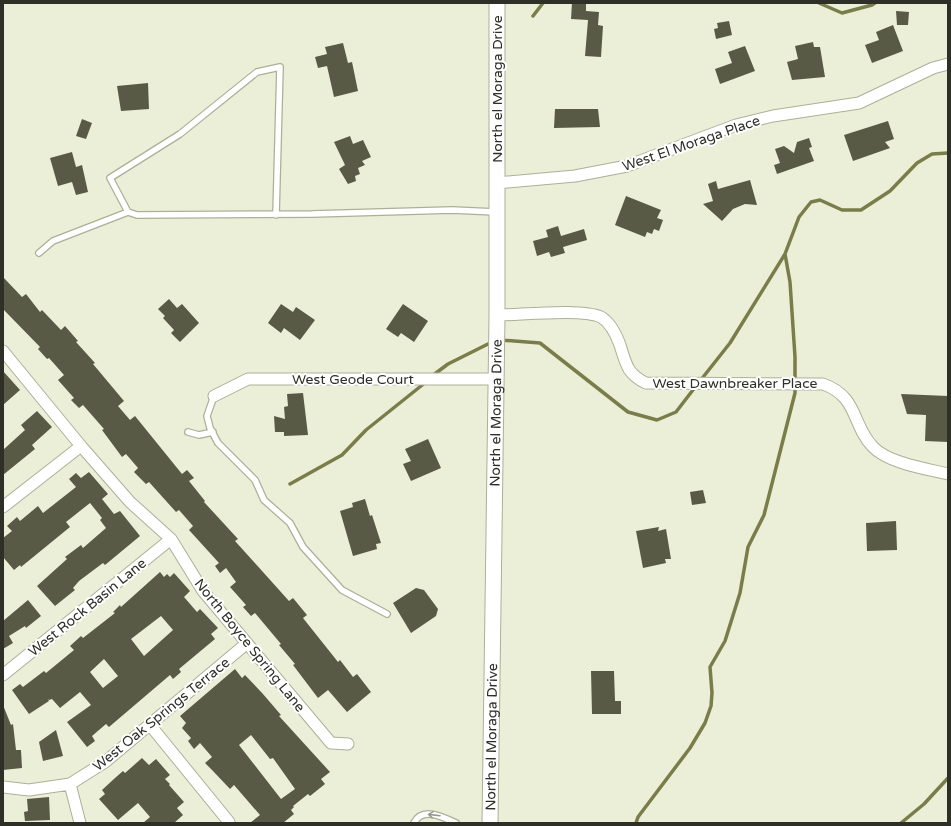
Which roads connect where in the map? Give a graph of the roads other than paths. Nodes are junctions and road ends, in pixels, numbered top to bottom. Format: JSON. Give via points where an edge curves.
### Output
{"nodes":[{"id":1,"x":497,"y":3,"type":"edge"},
{"id":2,"x":948,"y":64,"type":"edge"},
{"id":3,"x":496,"y":183,"type":"junction"},
{"id":4,"x":128,"y":212,"type":"junction"},
{"id":5,"x":496,"y":212,"type":"junction"},
{"id":6,"x":276,"y":214,"type":"junction"},
{"id":7,"x":39,"y":253,"type":"dead end"},
{"id":8,"x":496,"y":315,"type":"junction"},
{"id":9,"x":3,"y":351,"type":"edge"},
{"id":10,"x":496,"y":379,"type":"junction"},
{"id":11,"x":214,"y":396,"type":"joint"},
{"id":12,"x":188,"y":432,"type":"dead end"},
{"id":13,"x":213,"y":432,"type":"junction"},
{"id":14,"x":81,"y":446,"type":"junction"},
{"id":15,"x":948,"y":474,"type":"edge"},
{"id":16,"x":3,"y":507,"type":"edge"},
{"id":17,"x":171,"y":539,"type":"junction"},
{"id":18,"x":386,"y":614,"type":"dead end"},
{"id":19,"x":246,"y":644,"type":"junction"},
{"id":20,"x":3,"y":675,"type":"edge"},
{"id":21,"x":150,"y":725,"type":"junction"},
{"id":22,"x":348,"y":744,"type":"dead end"},
{"id":23,"x":70,"y":784,"type":"junction"},
{"id":24,"x":3,"y":787,"type":"edge"},
{"id":25,"x":230,"y":822,"type":"edge"},
{"id":26,"x":80,"y":823,"type":"edge"},
{"id":27,"x":414,"y":823,"type":"edge"},
{"id":28,"x":456,"y":823,"type":"edge"},
{"id":29,"x":490,"y":823,"type":"edge"}],
"edges":[{"from":1,"to":3,"type":"street","name":"North el Moraga Drive"},
{"from":2,"to":3,"type":"street","name":"West El Moraga Place","via":[[933,68],[859,103],[773,116],[736,125],[627,166],[575,176]]},
{"from":3,"to":5,"type":"street","name":"North el Moraga Drive"},
{"from":4,"to":6,"type":"lane","via":[[137,215]]},
{"from":4,"to":6,"type":"lane","via":[[110,178],[180,134],[257,72],[280,67]]},
{"from":4,"to":7,"type":"lane","via":[[53,242]]},
{"from":5,"to":6,"type":"lane","via":[[452,210]]},
{"from":5,"to":8,"type":"street","name":"North el Moraga Drive"},
{"from":8,"to":10,"type":"street","name":"North el Moraga Drive"},
{"from":8,"to":15,"type":"street","name":"West Dawnbreaker Place","via":[[573,312],[601,317],[617,336],[628,370],[635,378],[646,383],[824,384],[844,395],[873,448],[900,461]]},
{"from":9,"to":14,"type":"street","name":"North Boyce Spring Lane"},
{"from":10,"to":11,"type":"street","name":"West Geode Court","via":[[248,379]]},
{"from":10,"to":29,"type":"street","name":"North el Moraga Drive"},
{"from":11,"to":13,"type":"lane","via":[[207,416]]},
{"from":12,"to":13,"type":"lane","via":[[199,435]]},
{"from":13,"to":18,"type":"lane","via":[[218,443],[255,480],[264,500],[290,523],[303,547],[342,590]]},
{"from":14,"to":16,"type":"street"},
{"from":14,"to":17,"type":"street","name":"North Boyce Spring Lane","via":[[130,502]]},
{"from":17,"to":19,"type":"street","name":"North Boyce Spring Lane","via":[[203,591]]},
{"from":17,"to":20,"type":"street","name":"West Rock Basin Lane"},
{"from":19,"to":21,"type":"street","name":"West Oak Springs Terrace"},
{"from":19,"to":22,"type":"street","name":"North Boyce Spring Lane","via":[[331,743]]},
{"from":21,"to":23,"type":"street","name":"West Oak Springs Terrace","via":[[105,762]]},
{"from":21,"to":25,"type":"street"},
{"from":23,"to":24,"type":"street","name":"West Oak Springs Terrace","via":[[29,790]]},
{"from":23,"to":26,"type":"street"},
{"from":28,"to":27,"type":"lane","one_way":true,"via":[[441,816],[424,814],[416,818]]}]}
